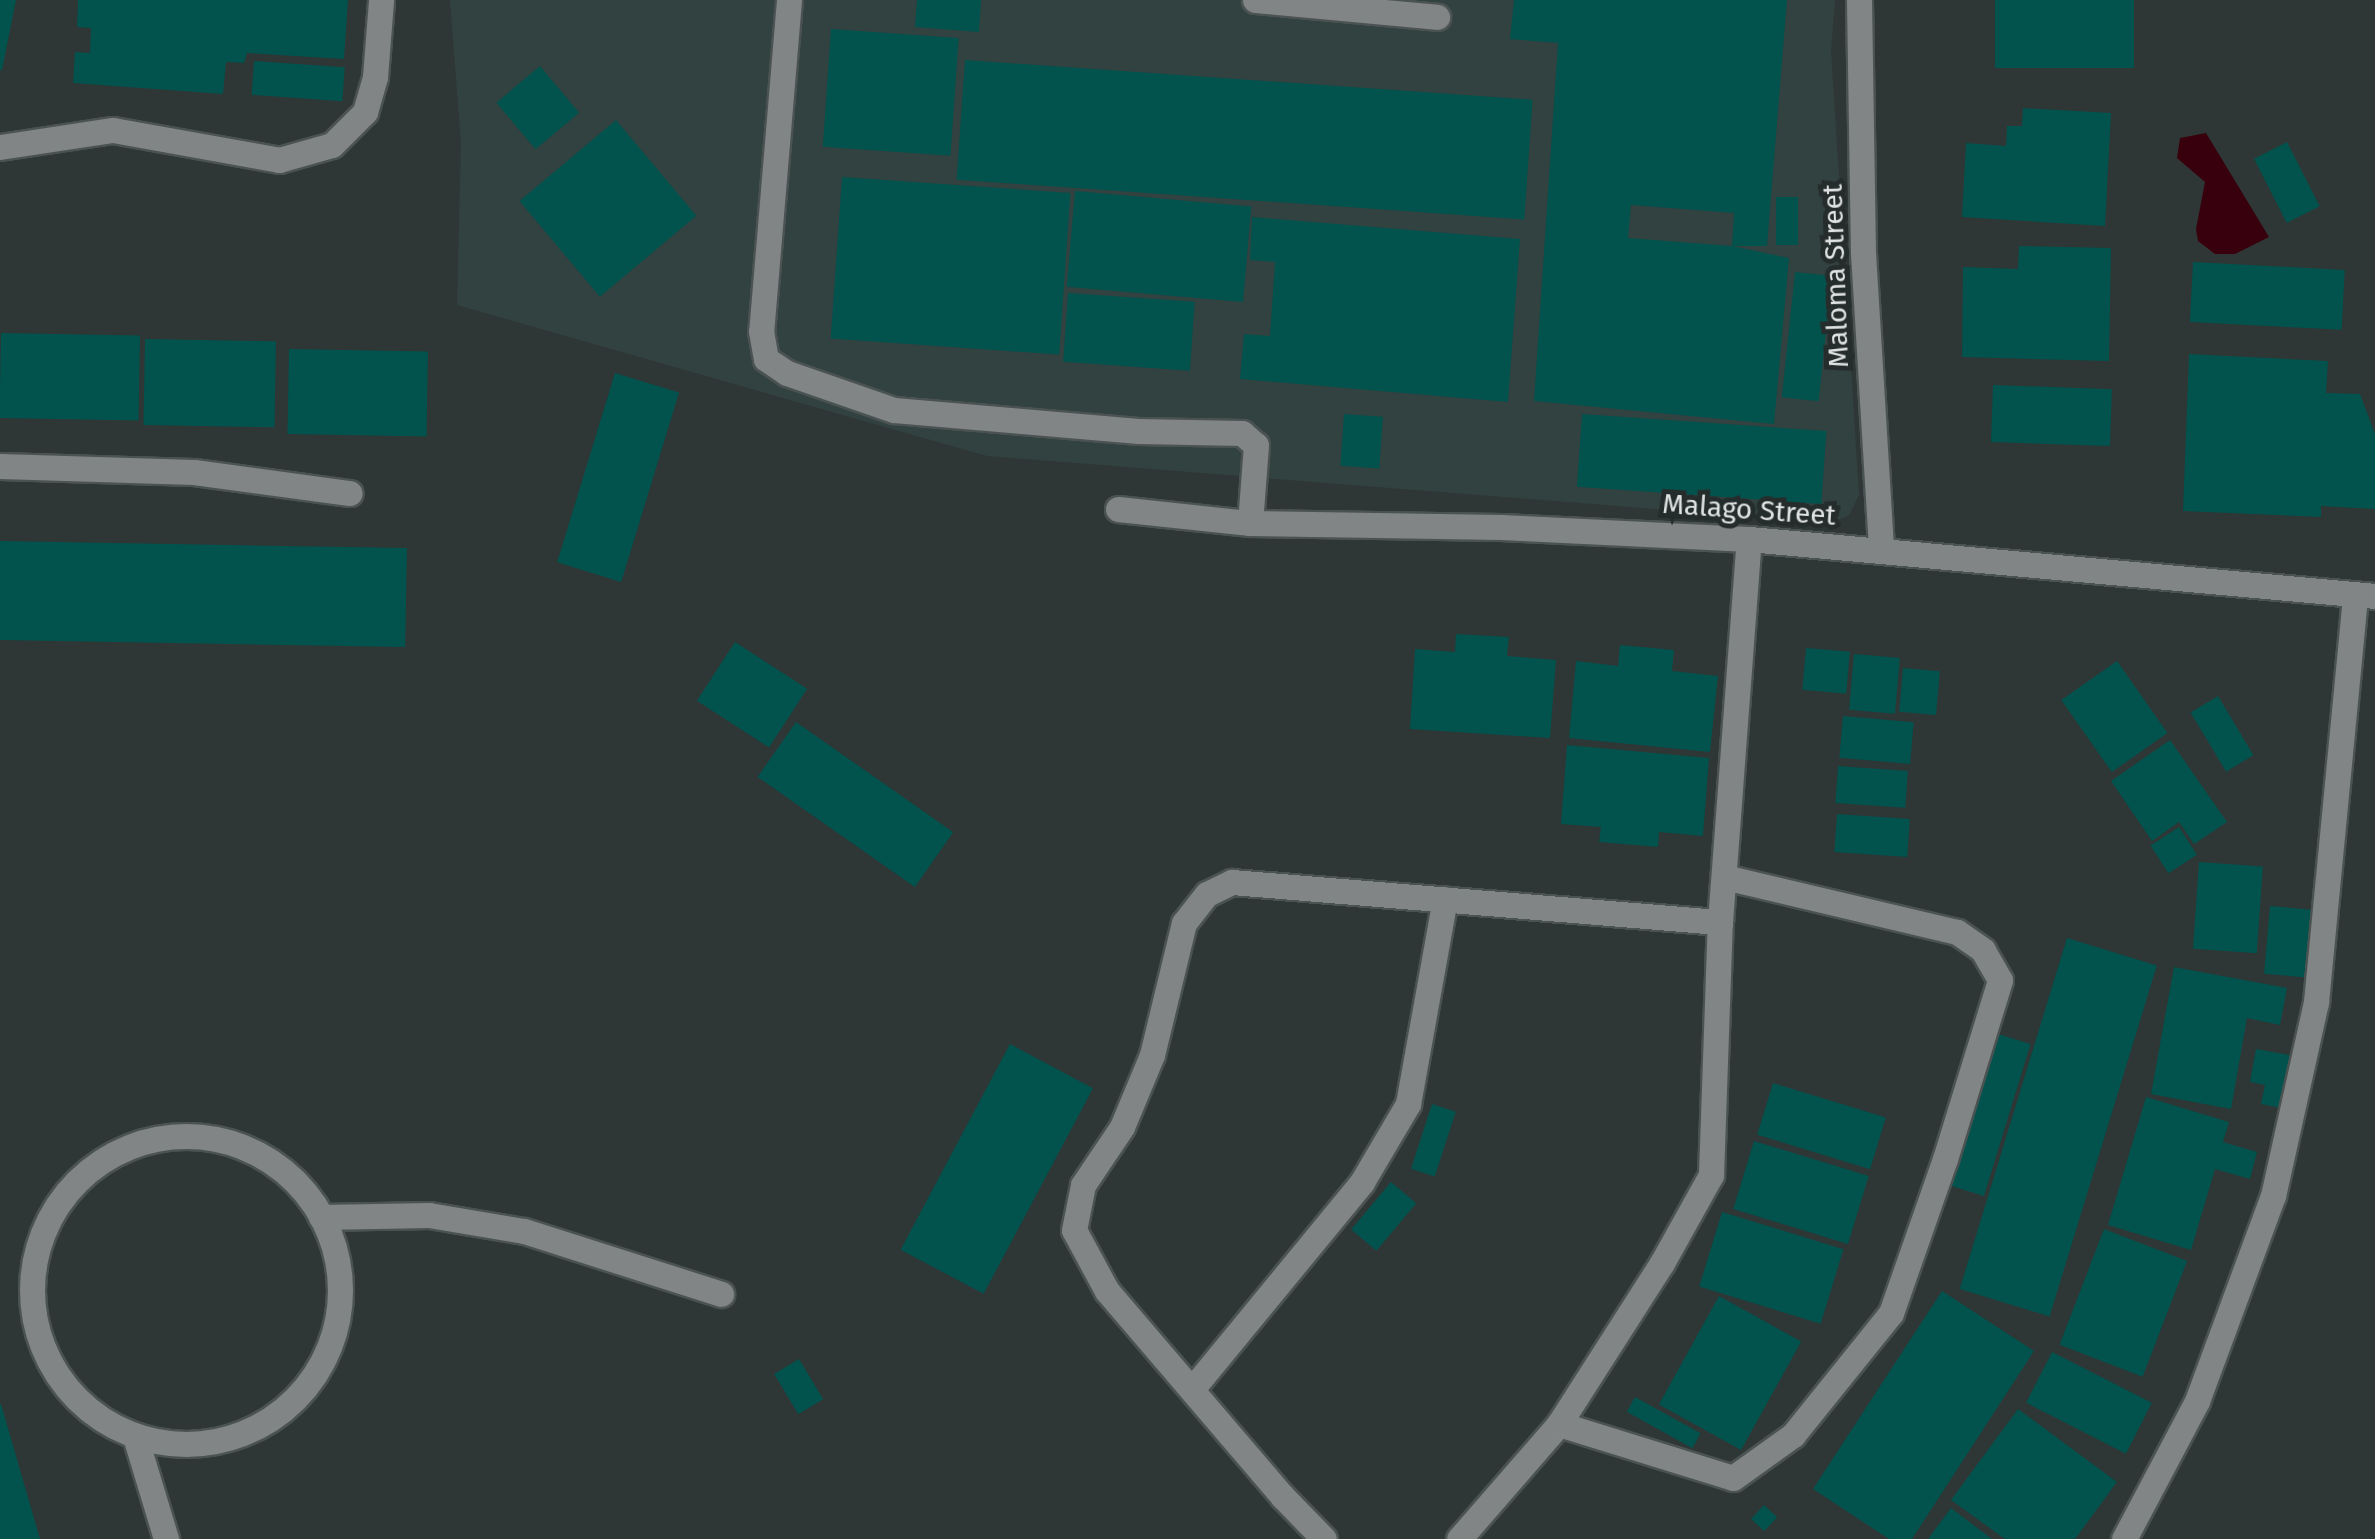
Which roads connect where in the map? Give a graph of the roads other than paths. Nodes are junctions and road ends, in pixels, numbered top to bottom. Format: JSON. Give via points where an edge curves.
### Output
{"nodes":[{"id":1,"x":381,"y":0,"type":"edge"},
{"id":2,"x":789,"y":0,"type":"edge"},
{"id":3,"x":1255,"y":0,"type":"edge"},
{"id":4,"x":1859,"y":0,"type":"edge"},
{"id":5,"x":1437,"y":17,"type":"dead end"},
{"id":6,"x":0,"y":147,"type":"edge"},
{"id":7,"x":0,"y":466,"type":"edge"},
{"id":8,"x":350,"y":493,"type":"dead end"},
{"id":9,"x":1118,"y":509,"type":"dead end"},
{"id":10,"x":1250,"y":523,"type":"junction"},
{"id":11,"x":1749,"y":539,"type":"junction"},
{"id":12,"x":1882,"y":549,"type":"junction"},
{"id":13,"x":2365,"y":595,"type":"edge"},
{"id":14,"x":1724,"y":877,"type":"junction"},
{"id":15,"x":1445,"y":900,"type":"junction"},
{"id":16,"x":1720,"y":922,"type":"junction"},
{"id":17,"x":321,"y":1217,"type":"junction"},
{"id":18,"x":722,"y":1294,"type":"dead end"},
{"id":19,"x":1193,"y":1388,"type":"junction"},
{"id":20,"x":1559,"y":1424,"type":"junction"},
{"id":21,"x":135,"y":1436,"type":"junction"},
{"id":22,"x":166,"y":1539,"type":"edge"},
{"id":23,"x":1324,"y":1539,"type":"edge"},
{"id":24,"x":1459,"y":1539,"type":"edge"},
{"id":25,"x":2124,"y":1539,"type":"edge"}],
"edges":[{"from":1,"to":6,"type":"street","via":[[365,112],[332,146],[279,160],[114,130]]},
{"from":2,"to":10,"type":"street","via":[[761,331],[766,359],[787,373],[894,410],[1242,433],[1256,445]]},
{"from":3,"to":5,"type":"street"},
{"from":4,"to":12,"type":"street","name":"Maloma Street","via":[[1863,253]]},
{"from":7,"to":8,"type":"street","via":[[194,472]]},
{"from":9,"to":10,"type":"street","name":"Malago Street"},
{"from":10,"to":11,"type":"street","name":"Malago Street"},
{"from":11,"to":12,"type":"street","name":"Malago Street"},
{"from":11,"to":14,"type":"street"},
{"from":12,"to":13,"type":"street","name":"Malago Street"},
{"from":13,"to":25,"type":"street","via":[[2316,1002],[2273,1196],[2197,1402]]},
{"from":14,"to":16,"type":"street"},
{"from":14,"to":20,"type":"street","via":[[1957,932],[1983,950],[2000,980],[1891,1313],[1794,1435],[1733,1478]]},
{"from":15,"to":16,"type":"street"},
{"from":15,"to":19,"type":"street","via":[[1408,1104],[1362,1182]]},
{"from":15,"to":19,"type":"street","via":[[1232,882],[1208,894],[1184,922],[1152,1055],[1122,1126],[1084,1185],[1074,1230],[1107,1291]]},
{"from":16,"to":20,"type":"street","via":[[1711,1175]]},
{"from":17,"to":18,"type":"street","via":[[429,1215],[524,1231]]},
{"from":17,"to":21,"type":"street","via":[[337,1265],[338,1315],[314,1378],[266,1423],[202,1444]]},
{"from":17,"to":21,"type":"street","via":[[278,1166],[252,1150],[194,1136],[135,1144],[84,1173],[63,1195],[35,1252],[33,1316],[42,1348],[78,1401]]},
{"from":19,"to":23,"type":"street"},
{"from":20,"to":24,"type":"street"},
{"from":21,"to":22,"type":"street"}]}
